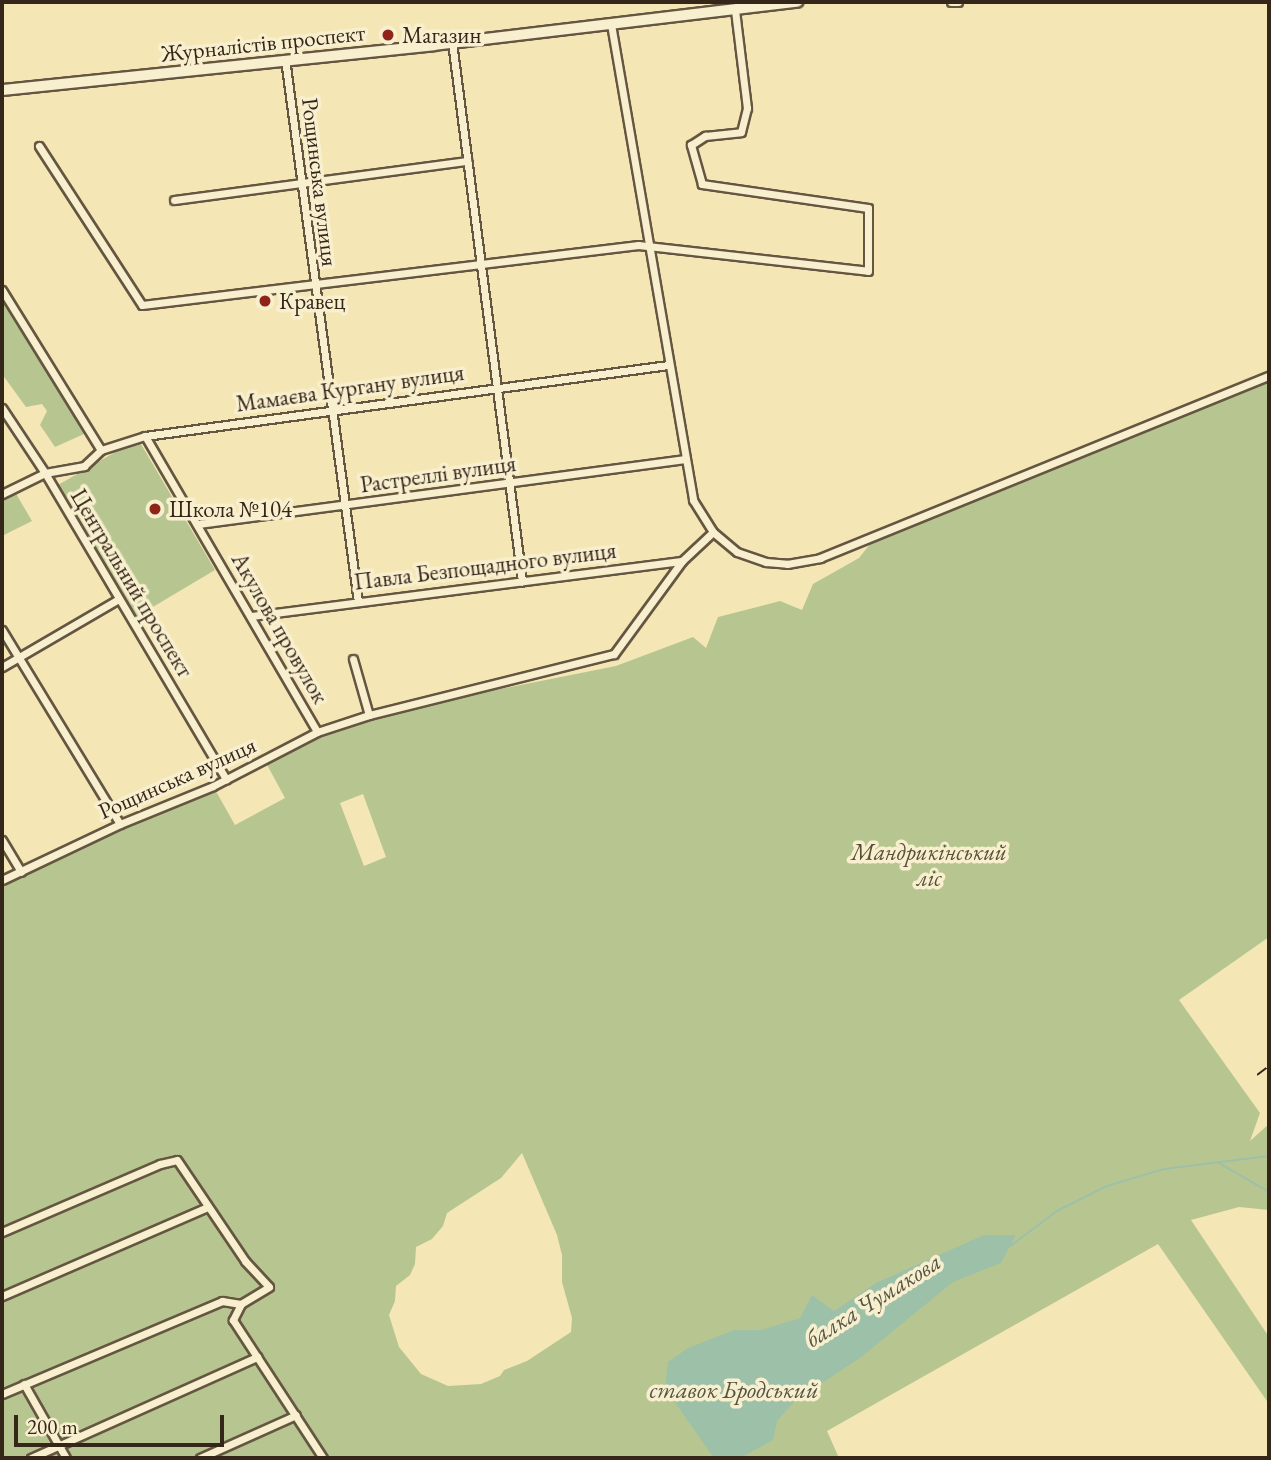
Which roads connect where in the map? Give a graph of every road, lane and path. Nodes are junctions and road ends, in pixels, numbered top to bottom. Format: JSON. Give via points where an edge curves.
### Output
{"nodes":[{"id":1,"x":797,"y":2,"type":"edge"},
{"id":2,"x":951,"y":2,"type":"edge"},
{"id":3,"x":958,"y":2,"type":"edge"},
{"id":4,"x":735,"y":10,"type":"junction"},
{"id":5,"x":611,"y":24,"type":"junction"},
{"id":6,"x":452,"y":42,"type":"junction"},
{"id":7,"x":285,"y":59,"type":"junction"},
{"id":8,"x":2,"y":90,"type":"edge"},
{"id":9,"x":39,"y":146,"type":"dead end"},
{"id":10,"x":467,"y":161,"type":"junction"},
{"id":11,"x":300,"y":183,"type":"junction"},
{"id":12,"x":174,"y":200,"type":"dead end"},
{"id":13,"x":649,"y":246,"type":"junction"},
{"id":14,"x":480,"y":262,"type":"junction"},
{"id":15,"x":314,"y":286,"type":"junction"},
{"id":16,"x":2,"y":290,"type":"edge"},
{"id":17,"x":668,"y":365,"type":"junction"},
{"id":18,"x":1269,"y":376,"type":"edge"},
{"id":19,"x":499,"y":387,"type":"junction"},
{"id":20,"x":2,"y":408,"type":"edge"},
{"id":21,"x":333,"y":409,"type":"junction"},
{"id":22,"x":145,"y":436,"type":"junction"},
{"id":23,"x":101,"y":450,"type":"junction"},
{"id":24,"x":684,"y":459,"type":"junction"},
{"id":25,"x":45,"y":473,"type":"junction"},
{"id":26,"x":512,"y":483,"type":"junction"},
{"id":27,"x":2,"y":494,"type":"edge"},
{"id":28,"x":346,"y":506,"type":"junction"},
{"id":29,"x":198,"y":524,"type":"junction"},
{"id":30,"x":713,"y":532,"type":"junction"},
{"id":31,"x":682,"y":561,"type":"junction"},
{"id":32,"x":522,"y":581,"type":"junction"},
{"id":33,"x":119,"y":599,"type":"junction"},
{"id":34,"x":358,"y":602,"type":"junction"},
{"id":35,"x":251,"y":616,"type":"junction"},
{"id":36,"x":2,"y":630,"type":"edge"},
{"id":37,"x":18,"y":657,"type":"junction"},
{"id":38,"x":353,"y":659,"type":"dead end"},
{"id":39,"x":2,"y":667,"type":"edge"},
{"id":40,"x":369,"y":715,"type":"junction"},
{"id":41,"x":317,"y":732,"type":"junction"},
{"id":42,"x":226,"y":779,"type":"junction"},
{"id":43,"x":120,"y":824,"type":"junction"},
{"id":44,"x":2,"y":840,"type":"edge"},
{"id":45,"x":21,"y":872,"type":"junction"},
{"id":46,"x":2,"y":880,"type":"edge"},
{"id":47,"x":208,"y":1207,"type":"junction"},
{"id":48,"x":2,"y":1232,"type":"edge"},
{"id":49,"x":2,"y":1296,"type":"edge"},
{"id":50,"x":241,"y":1304,"type":"junction"},
{"id":51,"x":257,"y":1357,"type":"junction"},
{"id":52,"x":24,"y":1384,"type":"junction"},
{"id":53,"x":2,"y":1394,"type":"edge"},
{"id":54,"x":296,"y":1415,"type":"junction"},
{"id":55,"x":58,"y":1447,"type":"junction"},
{"id":56,"x":31,"y":1458,"type":"edge"},
{"id":57,"x":66,"y":1458,"type":"edge"},
{"id":58,"x":200,"y":1458,"type":"edge"},
{"id":59,"x":323,"y":1458,"type":"edge"}],
"edges":[{"from":1,"to":4,"type":"main road","name":"Журналістів проспект"},
{"from":2,"to":3,"type":"street"},
{"from":4,"to":5,"type":"main road","name":"Журналістів проспект"},
{"from":4,"to":13,"type":"street","via":[[747,108],[741,132],[705,136],[691,145],[702,184],[868,208],[868,271]]},
{"from":5,"to":6,"type":"main road","name":"Журналістів проспект"},
{"from":5,"to":13,"type":"street"},
{"from":6,"to":7,"type":"main road","name":"Журналістів проспект"},
{"from":6,"to":10,"type":"street"},
{"from":7,"to":8,"type":"main road","name":"Журналістів проспект"},
{"from":7,"to":11,"type":"street","name":"Рощинська вулиця"},
{"from":9,"to":15,"type":"street","via":[[142,305]]},
{"from":10,"to":11,"type":"street"},
{"from":10,"to":14,"type":"street"},
{"from":11,"to":12,"type":"street"},
{"from":11,"to":15,"type":"street","name":"Рощинська вулиця"},
{"from":13,"to":14,"type":"street"},
{"from":13,"to":17,"type":"street"},
{"from":14,"to":15,"type":"street"},
{"from":14,"to":19,"type":"street"},
{"from":15,"to":21,"type":"street","name":"Рощинська вулиця"},
{"from":16,"to":23,"type":"street"},
{"from":17,"to":19,"type":"street","name":"Мамаєва Кургану вулиця"},
{"from":17,"to":24,"type":"street"},
{"from":18,"to":30,"type":"street","via":[[811,560],[766,562],[737,552]]},
{"from":19,"to":21,"type":"street","name":"Мамаєва Кургану вулиця"},
{"from":19,"to":26,"type":"street"},
{"from":20,"to":25,"type":"street","name":"Центральний проспект"},
{"from":21,"to":22,"type":"street","name":"Мамаєва Кургану вулиця"},
{"from":21,"to":28,"type":"street","name":"Рощинська вулиця"},
{"from":22,"to":23,"type":"street","name":"Мамаєва Кургану вулиця"},
{"from":22,"to":29,"type":"street","name":"Акулова провулок"},
{"from":23,"to":25,"type":"street","name":"Мамаєва Кургану вулиця","via":[[84,466]]},
{"from":24,"to":26,"type":"street","name":"Растреллі вулиця"},
{"from":24,"to":30,"type":"street","via":[[693,500]]},
{"from":25,"to":27,"type":"street","name":"Мамаєва Кургану вулиця"},
{"from":25,"to":33,"type":"street","name":"Центральний проспект"},
{"from":26,"to":28,"type":"street","name":"Растреллі вулиця"},
{"from":26,"to":32,"type":"street"},
{"from":28,"to":29,"type":"street","name":"Растреллі вулиця"},
{"from":28,"to":34,"type":"street","name":"Рощинська вулиця"},
{"from":29,"to":35,"type":"street","name":"Акулова провулок"},
{"from":30,"to":31,"type":"street"},
{"from":31,"to":32,"type":"street","name":"Павла Безпощадного вулиця"},
{"from":31,"to":40,"type":"street","name":"Рощинська вулиця","via":[[614,654]]},
{"from":32,"to":34,"type":"street","name":"Павла Безпощадного вулиця"},
{"from":33,"to":37,"type":"street"},
{"from":33,"to":42,"type":"street","name":"Центральний проспект"},
{"from":34,"to":35,"type":"street","name":"Павла Безпощадного вулиця"},
{"from":35,"to":41,"type":"street","name":"Акулова провулок"},
{"from":36,"to":37,"type":"street"},
{"from":37,"to":39,"type":"street"},
{"from":37,"to":43,"type":"street"},
{"from":38,"to":40,"type":"street"},
{"from":40,"to":41,"type":"street","name":"Рощинська вулиця"},
{"from":41,"to":42,"type":"street","name":"Рощинська вулиця"},
{"from":42,"to":43,"type":"street","name":"Рощинська вулиця"},
{"from":43,"to":45,"type":"street","name":"Рощинська вулиця"},
{"from":44,"to":45,"type":"street"},
{"from":45,"to":46,"type":"street","name":"Рощинська вулиця"},
{"from":47,"to":48,"type":"street","via":[[177,1160]]},
{"from":47,"to":49,"type":"street"},
{"from":47,"to":50,"type":"street","via":[[269,1287]]},
{"from":50,"to":51,"type":"street","via":[[233,1320]]},
{"from":50,"to":52,"type":"street","via":[[222,1301]]},
{"from":51,"to":54,"type":"street"},
{"from":51,"to":55,"type":"street"},
{"from":52,"to":53,"type":"street"},
{"from":52,"to":55,"type":"street"},
{"from":54,"to":58,"type":"street"},
{"from":54,"to":59,"type":"street"},
{"from":55,"to":56,"type":"street"},
{"from":55,"to":57,"type":"street"}]}
